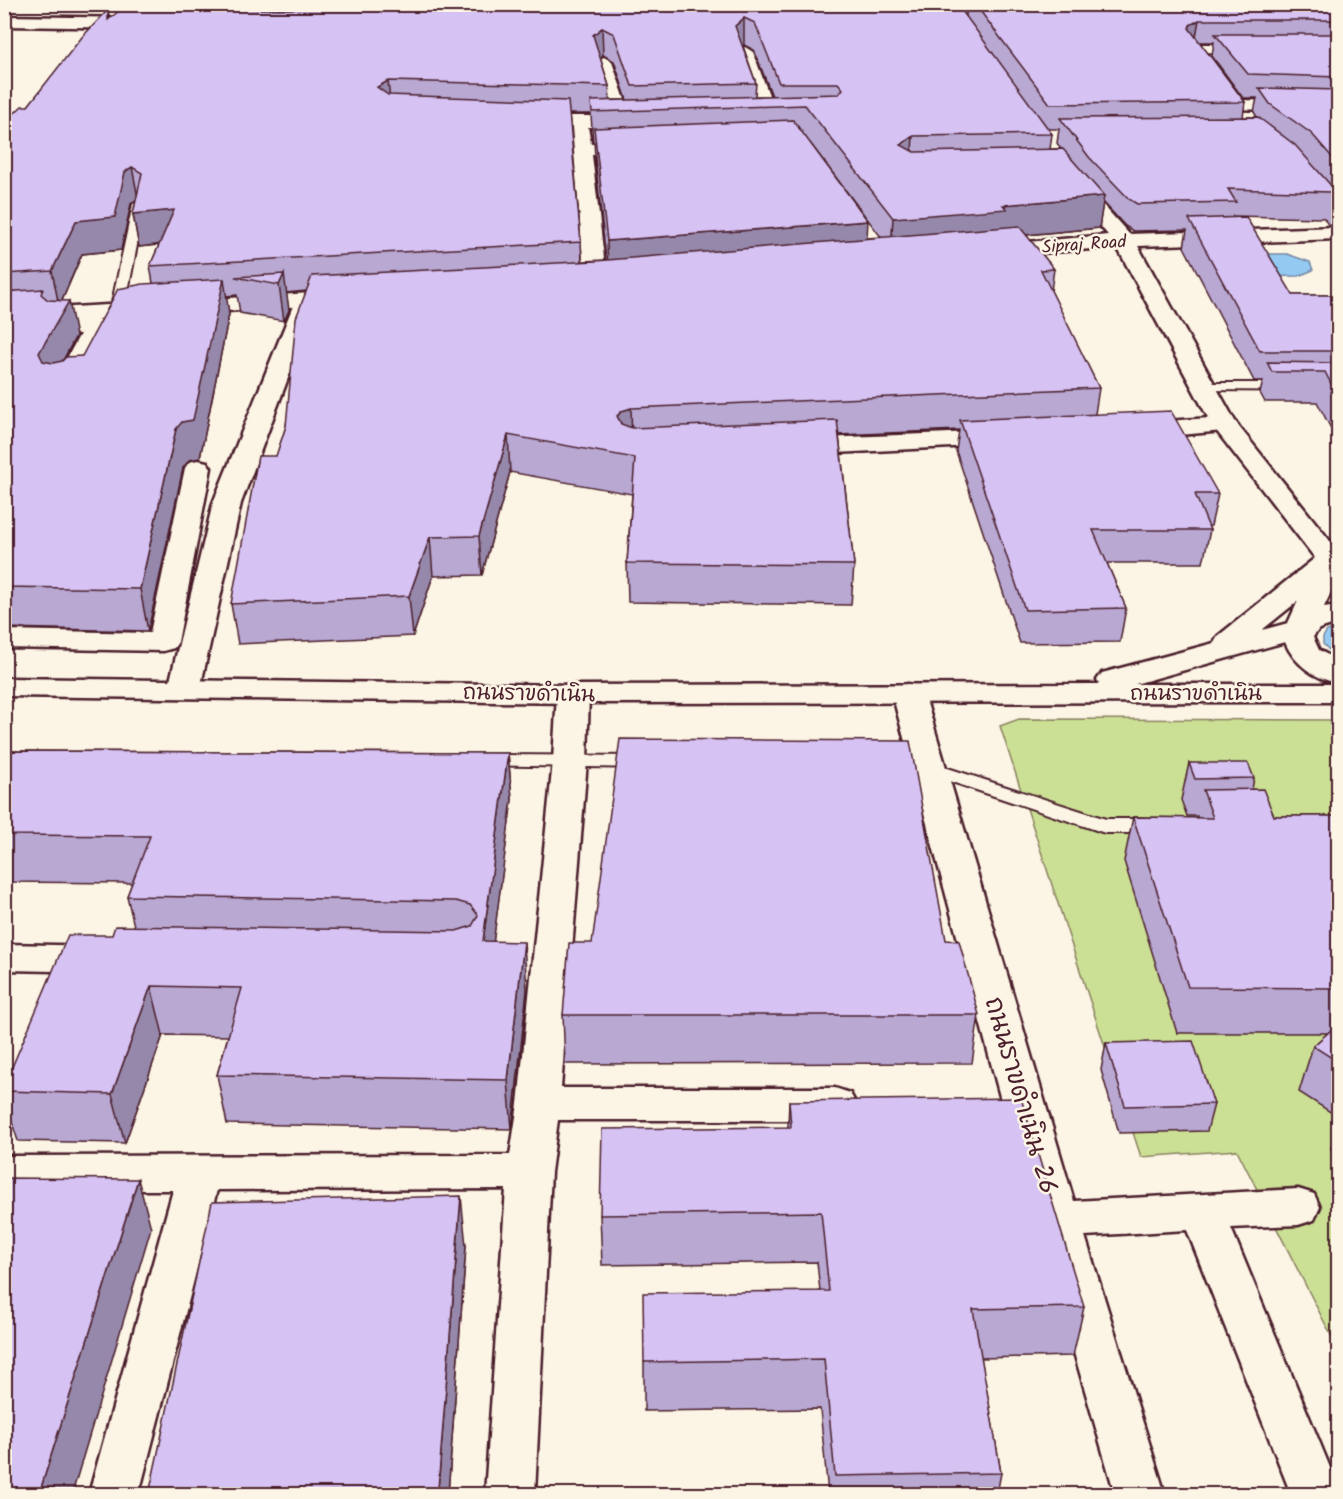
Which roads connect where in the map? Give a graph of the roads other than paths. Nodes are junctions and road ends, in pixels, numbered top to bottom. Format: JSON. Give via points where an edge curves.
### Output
{"nodes":[{"id":1,"x":131,"y":4,"type":"edge"},
{"id":2,"x":4,"y":21,"type":"edge"},
{"id":3,"x":115,"y":22,"type":"junction"},
{"id":4,"x":160,"y":24,"type":"edge"},
{"id":5,"x":99,"y":40,"type":"edge"},
{"id":6,"x":1338,"y":50,"type":"edge"},
{"id":7,"x":745,"y":52,"type":"edge"},
{"id":8,"x":604,"y":62,"type":"edge"},
{"id":9,"x":1209,"y":68,"type":"edge"},
{"id":10,"x":1224,"y":87,"type":"edge"},
{"id":11,"x":1238,"y":105,"type":"junction"},
{"id":12,"x":1338,"y":107,"type":"edge"},
{"id":13,"x":789,"y":118,"type":"edge"},
{"id":14,"x":747,"y":119,"type":"edge"},
{"id":15,"x":769,"y":119,"type":"junction"},
{"id":16,"x":511,"y":121,"type":"edge"},
{"id":17,"x":657,"y":121,"type":"edge"},
{"id":18,"x":624,"y":122,"type":"junction"},
{"id":19,"x":579,"y":123,"type":"junction"},
{"id":20,"x":1251,"y":124,"type":"edge"},
{"id":21,"x":654,"y":147,"type":"edge"},
{"id":22,"x":582,"y":150,"type":"junction"},
{"id":23,"x":1060,"y":170,"type":"edge"},
{"id":24,"x":139,"y":204,"type":"edge"},
{"id":25,"x":1338,"y":233,"type":"edge"},
{"id":26,"x":1124,"y":240,"type":"junction"},
{"id":27,"x":976,"y":253,"type":"edge"},
{"id":28,"x":619,"y":282,"type":"edge"},
{"id":29,"x":596,"y":284,"type":"junction"},
{"id":30,"x":573,"y":286,"type":"edge"},
{"id":31,"x":364,"y":297,"type":"edge"},
{"id":32,"x":306,"y":301,"type":"junction"},
{"id":33,"x":117,"y":312,"type":"junction"},
{"id":34,"x":4,"y":318,"type":"edge"},
{"id":35,"x":4,"y":332,"type":"edge"},
{"id":36,"x":1203,"y":387,"type":"junction"},
{"id":37,"x":1338,"y":387,"type":"edge"},
{"id":38,"x":1225,"y":425,"type":"junction"},
{"id":39,"x":1119,"y":432,"type":"edge"},
{"id":40,"x":1026,"y":438,"type":"edge"},
{"id":41,"x":774,"y":448,"type":"edge"},
{"id":42,"x":198,"y":468,"type":"dead end"},
{"id":43,"x":1336,"y":564,"type":"edge"},
{"id":44,"x":1338,"y":614,"type":"edge"},
{"id":45,"x":4,"y":639,"type":"edge"},
{"id":46,"x":1303,"y":642,"type":"junction"},
{"id":47,"x":1215,"y":653,"type":"junction"},
{"id":48,"x":4,"y":687,"type":"edge"},
{"id":49,"x":1332,"y":687,"type":"edge"},
{"id":50,"x":184,"y":689,"type":"junction"},
{"id":51,"x":1053,"y":692,"type":"junction"},
{"id":52,"x":908,"y":693,"type":"junction"},
{"id":53,"x":573,"y":694,"type":"junction"},
{"id":54,"x":464,"y":761,"type":"edge"},
{"id":55,"x":570,"y":761,"type":"junction"},
{"id":56,"x":665,"y":762,"type":"edge"},
{"id":57,"x":916,"y":766,"type":"junction"},
{"id":58,"x":1174,"y":826,"type":"edge"},
{"id":59,"x":4,"y":957,"type":"edge"},
{"id":60,"x":133,"y":959,"type":"edge"},
{"id":61,"x":540,"y":1104,"type":"junction"},
{"id":62,"x":870,"y":1104,"type":"edge"},
{"id":63,"x":200,"y":1172,"type":"junction"},
{"id":64,"x":529,"y":1172,"type":"junction"},
{"id":65,"x":4,"y":1173,"type":"edge"},
{"id":66,"x":1298,"y":1207,"type":"dead end"},
{"id":67,"x":1202,"y":1211,"type":"junction"},
{"id":68,"x":1059,"y":1220,"type":"junction"},
{"id":69,"x":114,"y":1494,"type":"edge"},
{"id":70,"x":510,"y":1494,"type":"edge"},
{"id":71,"x":1140,"y":1494,"type":"edge"},
{"id":72,"x":1316,"y":1494,"type":"edge"}],
"edges":[{"from":1,"to":3,"type":"street"},
{"from":2,"to":3,"type":"street"},
{"from":3,"to":4,"type":"street"},
{"from":3,"to":5,"type":"street"},
{"from":6,"to":9,"type":"street","via":[[1196,50]]},
{"from":7,"to":15,"type":"street"},
{"from":8,"to":18,"type":"street"},
{"from":10,"to":11,"type":"street"},
{"from":11,"to":12,"type":"street"},
{"from":11,"to":20,"type":"street"},
{"from":13,"to":15,"type":"street"},
{"from":14,"to":15,"type":"street"},
{"from":16,"to":19,"type":"street"},
{"from":17,"to":18,"type":"street"},
{"from":18,"to":19,"type":"street"},
{"from":19,"to":22,"type":"street"},
{"from":21,"to":22,"type":"street"},
{"from":22,"to":29,"type":"street"},
{"from":23,"to":26,"type":"street"},
{"from":24,"to":33,"type":"lane"},
{"from":25,"to":26,"type":"street","name":"Sipraj Road"},
{"from":26,"to":27,"type":"street","name":"Sipraj Road"},
{"from":26,"to":36,"type":"street"},
{"from":28,"to":29,"type":"street"},
{"from":29,"to":30,"type":"street"},
{"from":31,"to":32,"type":"street"},
{"from":32,"to":33,"type":"street"},
{"from":32,"to":50,"type":"street","via":[[226,503]]},
{"from":33,"to":34,"type":"street"},
{"from":33,"to":35,"type":"street","via":[[70,389],[96,326]]},
{"from":36,"to":37,"type":"lane"},
{"from":36,"to":38,"type":"street"},
{"from":38,"to":39,"type":"street"},
{"from":38,"to":43,"type":"street"},
{"from":40,"to":41,"type":"street"},
{"from":42,"to":45,"type":"street","via":[[163,642]]},
{"from":43,"to":46,"type":"street"},
{"from":43,"to":47,"type":"street"},
{"from":44,"to":46,"type":"street","name":"ถนนราขดำเนิน","via":[[1310,621]]},
{"from":46,"to":47,"type":"street","name":"ถนนราขดำเนิน"},
{"from":46,"to":49,"type":"street"},
{"from":47,"to":51,"type":"street","name":"ถนนราขดำเนิน"},
{"from":48,"to":50,"type":"street","name":"ถนนราขดำเนิน"},
{"from":49,"to":51,"type":"street","name":"ถนนราขดำเนิน"},
{"from":50,"to":53,"type":"street","name":"ถนนราขดำเนิน"},
{"from":51,"to":52,"type":"street","name":"ถนนราขดำเนิน"},
{"from":52,"to":53,"type":"street","name":"ถนนราขดำเนิน"},
{"from":52,"to":57,"type":"street","name":"ถนนราขดำเนิน 26"},
{"from":53,"to":55,"type":"street"},
{"from":54,"to":55,"type":"lane"},
{"from":55,"to":56,"type":"lane"},
{"from":55,"to":61,"type":"street"},
{"from":57,"to":58,"type":"lane","via":[[1105,826]]},
{"from":57,"to":68,"type":"street","name":"ถนนราขดำเนิน 26","via":[[1005,1104]]},
{"from":59,"to":60,"type":"street"},
{"from":61,"to":62,"type":"street"},
{"from":61,"to":64,"type":"street"},
{"from":63,"to":64,"type":"street"},
{"from":63,"to":65,"type":"street"},
{"from":63,"to":69,"type":"street"},
{"from":64,"to":70,"type":"street"},
{"from":66,"to":67,"type":"street"},
{"from":67,"to":68,"type":"street"},
{"from":67,"to":72,"type":"street"},
{"from":68,"to":71,"type":"street","name":"ถนนราขดำเนิน 26"}]}
